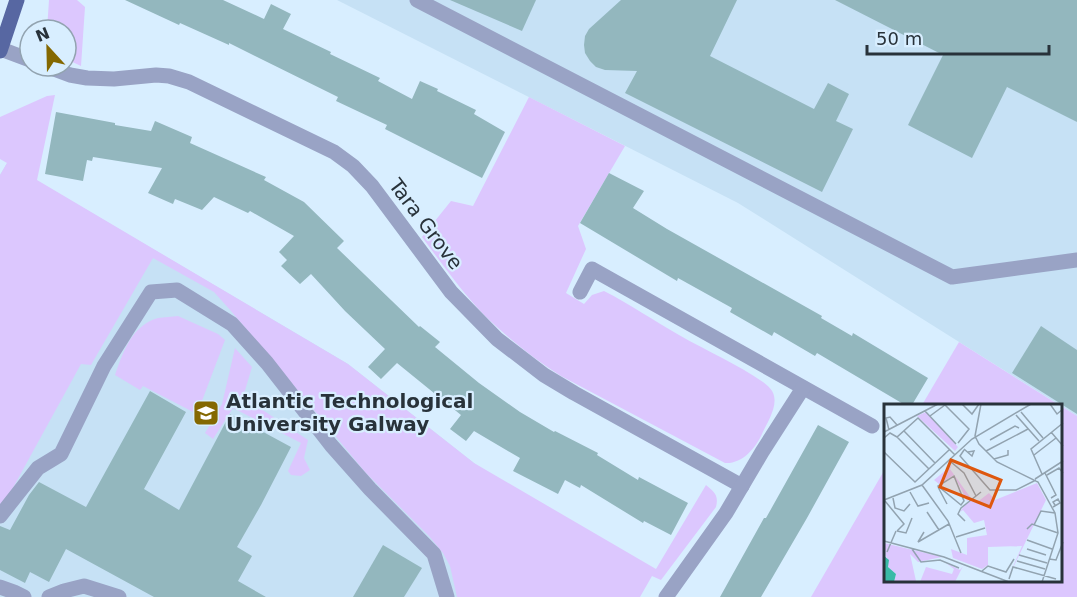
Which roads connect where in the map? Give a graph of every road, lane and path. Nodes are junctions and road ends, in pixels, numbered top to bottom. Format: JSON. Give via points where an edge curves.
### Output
{"nodes":[{"id":1,"x":17,"y":0,"type":"edge"},
{"id":2,"x":417,"y":0,"type":"edge"},
{"id":3,"x":0,"y":50,"type":"edge"},
{"id":4,"x":18,"y":56,"type":"edge"},
{"id":5,"x":78,"y":76,"type":"edge"},
{"id":6,"x":1077,"y":260,"type":"edge"},
{"id":7,"x":580,"y":292,"type":"dead end"},
{"id":8,"x":803,"y":388,"type":"junction"},
{"id":9,"x":872,"y":426,"type":"dead end"},
{"id":10,"x":742,"y":486,"type":"junction"},
{"id":11,"x":0,"y":516,"type":"edge"},
{"id":12,"x":0,"y":587,"type":"edge"},
{"id":13,"x":24,"y":597,"type":"edge"},
{"id":14,"x":49,"y":597,"type":"edge"},
{"id":15,"x":119,"y":597,"type":"edge"},
{"id":16,"x":447,"y":597,"type":"edge"},
{"id":17,"x":666,"y":597,"type":"edge"}],
"edges":[{"from":1,"to":3,"type":"main road"},
{"from":2,"to":6,"type":"street","via":[[952,277]]},
{"from":3,"to":4,"type":"street"},
{"from":5,"to":10,"type":"street","name":"Tara Grove","via":[[169,76],[334,152],[372,186],[451,292],[496,339],[574,393]]},
{"from":7,"to":8,"type":"street","via":[[592,269]]},
{"from":8,"to":9,"type":"street"},
{"from":8,"to":10,"type":"street"},
{"from":10,"to":17,"type":"street"},
{"from":11,"to":16,"type":"street","via":[[38,468],[62,454],[104,366],[151,292],[177,290],[232,324],[267,363],[331,445],[434,554]]},
{"from":12,"to":13,"type":"street"},
{"from":14,"to":15,"type":"street","via":[[84,586]]}]}
